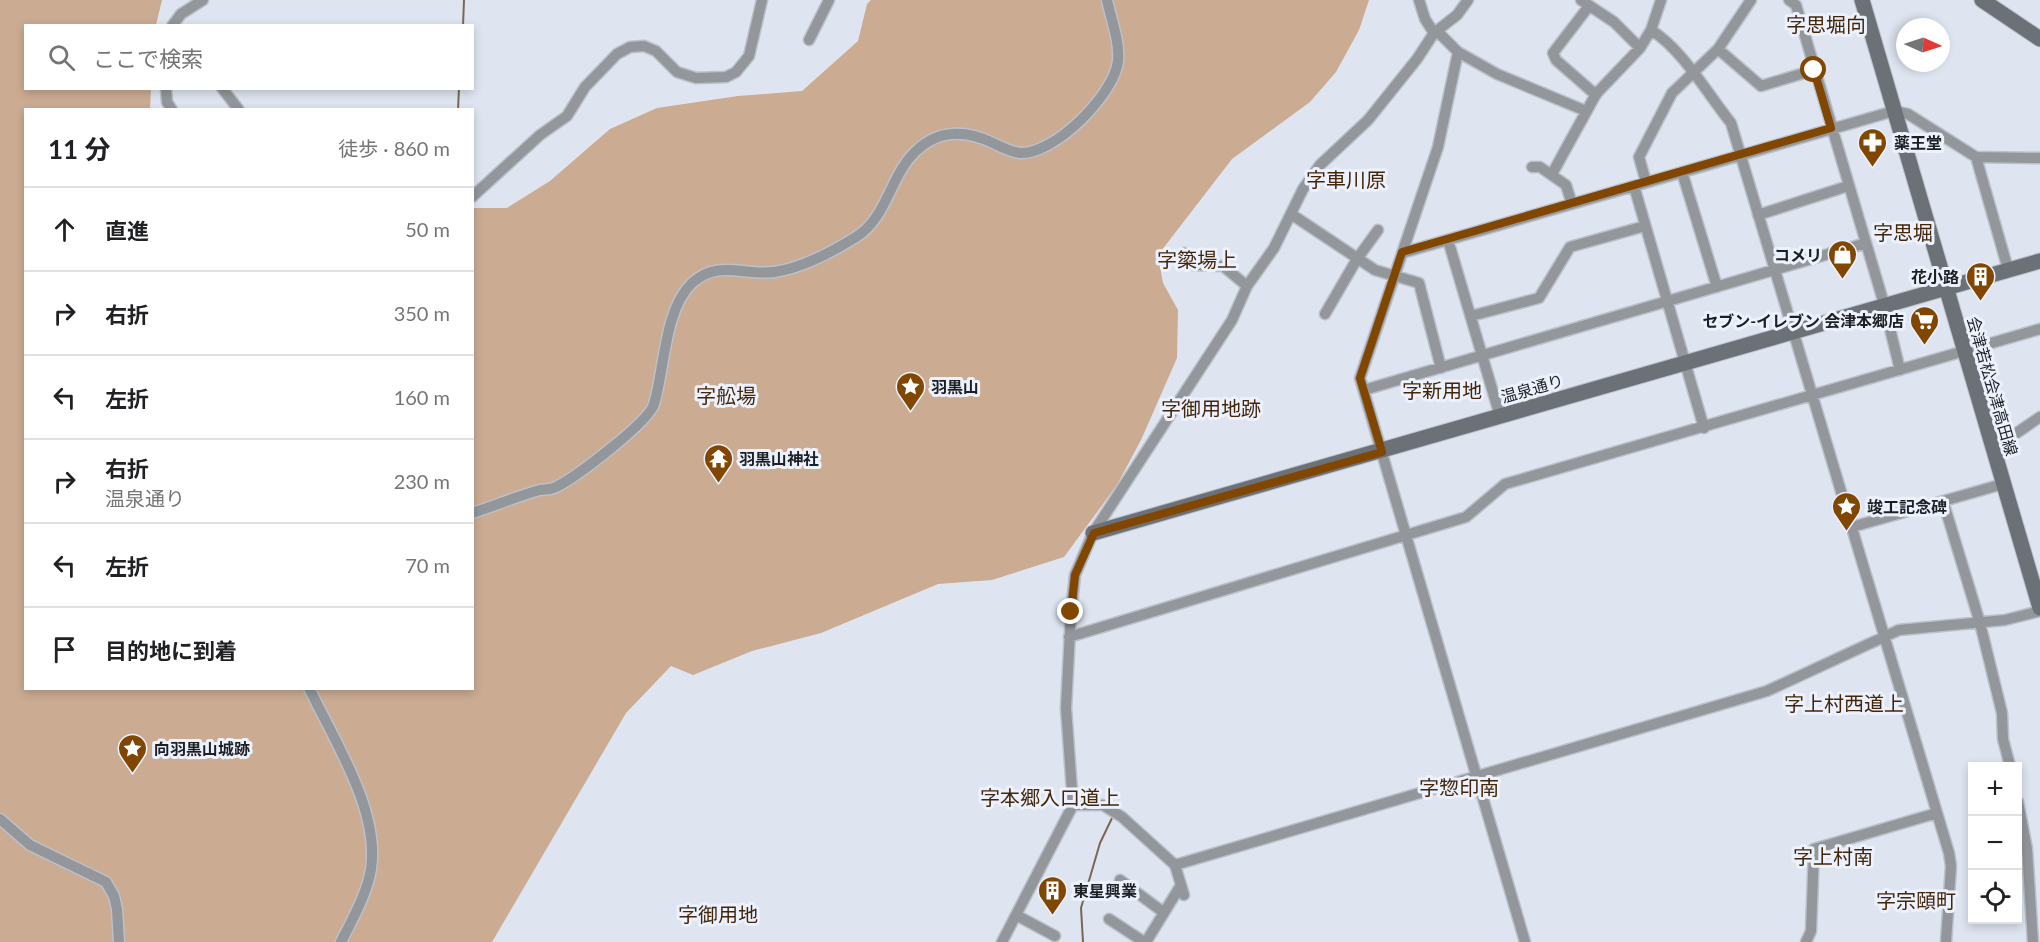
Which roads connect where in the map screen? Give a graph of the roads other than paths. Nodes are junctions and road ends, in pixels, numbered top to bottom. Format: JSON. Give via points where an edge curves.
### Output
{"nodes":[{"id":1,"x":203,"y":0,"type":"edge"},
{"id":2,"x":762,"y":0,"type":"edge"},
{"id":3,"x":829,"y":0,"type":"edge"},
{"id":4,"x":1107,"y":0,"type":"edge"},
{"id":5,"x":1419,"y":0,"type":"edge"},
{"id":6,"x":1468,"y":0,"type":"edge"},
{"id":7,"x":1661,"y":0,"type":"edge"},
{"id":8,"x":1751,"y":0,"type":"edge"},
{"id":9,"x":1862,"y":0,"type":"edge"},
{"id":10,"x":1982,"y":0,"type":"edge"},
{"id":11,"x":1794,"y":2,"type":"edge"},
{"id":12,"x":1585,"y":3,"type":"edge"},
{"id":13,"x":174,"y":24,"type":"edge"},
{"id":14,"x":1651,"y":30,"type":"junction"},
{"id":15,"x":1435,"y":32,"type":"junction"},
{"id":16,"x":809,"y":39,"type":"dead end"},
{"id":17,"x":2040,"y":39,"type":"edge"},
{"id":18,"x":1640,"y":48,"type":"junction"},
{"id":19,"x":1718,"y":50,"type":"junction"},
{"id":20,"x":1458,"y":52,"type":"junction"},
{"id":21,"x":1814,"y":70,"type":"junction"},
{"id":22,"x":1692,"y":74,"type":"junction"},
{"id":23,"x":166,"y":90,"type":"edge"},
{"id":24,"x":223,"y":90,"type":"edge"},
{"id":25,"x":1596,"y":95,"type":"junction"},
{"id":26,"x":171,"y":108,"type":"edge"},
{"id":27,"x":237,"y":108,"type":"edge"},
{"id":28,"x":1586,"y":111,"type":"junction"},
{"id":29,"x":1894,"y":111,"type":"junction"},
{"id":30,"x":1831,"y":128,"type":"junction"},
{"id":31,"x":1741,"y":154,"type":"junction"},
{"id":32,"x":1976,"y":157,"type":"junction"},
{"id":33,"x":2040,"y":158,"type":"edge"},
{"id":34,"x":1532,"y":167,"type":"dead end"},
{"id":35,"x":1682,"y":172,"type":"junction"},
{"id":36,"x":1552,"y":174,"type":"junction"},
{"id":37,"x":1646,"y":182,"type":"junction"},
{"id":38,"x":1634,"y":186,"type":"junction"},
{"id":39,"x":1848,"y":186,"type":"junction"},
{"id":40,"x":474,"y":195,"type":"edge"},
{"id":41,"x":1572,"y":204,"type":"junction"},
{"id":42,"x":1291,"y":214,"type":"junction"},
{"id":43,"x":1758,"y":214,"type":"junction"},
{"id":44,"x":1646,"y":226,"type":"junction"},
{"id":45,"x":1378,"y":230,"type":"dead end"},
{"id":46,"x":1449,"y":240,"type":"junction"},
{"id":47,"x":1866,"y":243,"type":"junction"},
{"id":48,"x":1184,"y":252,"type":"dead end"},
{"id":49,"x":1402,"y":252,"type":"junction"},
{"id":50,"x":1357,"y":259,"type":"junction"},
{"id":51,"x":2040,"y":261,"type":"edge"},
{"id":52,"x":2008,"y":269,"type":"junction"},
{"id":53,"x":1774,"y":270,"type":"junction"},
{"id":54,"x":1395,"y":275,"type":"junction"},
{"id":55,"x":1247,"y":286,"type":"junction"},
{"id":56,"x":1945,"y":286,"type":"junction"},
{"id":57,"x":1717,"y":287,"type":"junction"},
{"id":58,"x":1668,"y":302,"type":"junction"},
{"id":59,"x":1884,"y":304,"type":"junction"},
{"id":60,"x":1326,"y":314,"type":"dead end"},
{"id":61,"x":1470,"y":316,"type":"junction"},
{"id":62,"x":2040,"y":329,"type":"edge"},
{"id":63,"x":1792,"y":330,"type":"junction"},
{"id":64,"x":1964,"y":351,"type":"junction"},
{"id":65,"x":1482,"y":356,"type":"junction"},
{"id":66,"x":1684,"y":362,"type":"junction"},
{"id":67,"x":1441,"y":368,"type":"junction"},
{"id":68,"x":1900,"y":370,"type":"junction"},
{"id":69,"x":1364,"y":390,"type":"junction"},
{"id":70,"x":1812,"y":396,"type":"junction"},
{"id":71,"x":1500,"y":416,"type":"junction"},
{"id":72,"x":2040,"y":417,"type":"edge"},
{"id":73,"x":1704,"y":428,"type":"junction"},
{"id":74,"x":1993,"y":449,"type":"junction"},
{"id":75,"x":1382,"y":452,"type":"junction"},
{"id":76,"x":2003,"y":484,"type":"junction"},
{"id":77,"x":1943,"y":501,"type":"junction"},
{"id":78,"x":474,"y":512,"type":"edge"},
{"id":79,"x":1852,"y":527,"type":"junction"},
{"id":80,"x":1094,"y":533,"type":"junction"},
{"id":81,"x":1406,"y":537,"type":"junction"},
{"id":82,"x":2040,"y":610,"type":"edge"},
{"id":83,"x":1980,"y":623,"type":"junction"},
{"id":84,"x":1884,"y":636,"type":"junction"},
{"id":85,"x":1069,"y":637,"type":"junction"},
{"id":86,"x":310,"y":690,"type":"edge"},
{"id":87,"x":2009,"y":762,"type":"edge"},
{"id":88,"x":1477,"y":777,"type":"junction"},
{"id":89,"x":1072,"y":805,"type":"junction"},
{"id":90,"x":1937,"y":813,"type":"junction"},
{"id":91,"x":2021,"y":816,"type":"edge"},
{"id":92,"x":0,"y":819,"type":"edge"},
{"id":93,"x":1175,"y":865,"type":"junction"},
{"id":94,"x":1120,"y":880,"type":"dead end"},
{"id":95,"x":2036,"y":897,"type":"edge"},
{"id":96,"x":1163,"y":912,"type":"junction"},
{"id":97,"x":1016,"y":915,"type":"junction"},
{"id":98,"x":1110,"y":919,"type":"dead end"},
{"id":99,"x":1056,"y":936,"type":"dead end"},
{"id":100,"x":119,"y":942,"type":"edge"},
{"id":101,"x":341,"y":942,"type":"edge"},
{"id":102,"x":1002,"y":942,"type":"edge"},
{"id":103,"x":1145,"y":942,"type":"edge"},
{"id":104,"x":1525,"y":942,"type":"edge"},
{"id":105,"x":1806,"y":942,"type":"edge"},
{"id":106,"x":1946,"y":942,"type":"edge"},
{"id":107,"x":2033,"y":942,"type":"edge"}],
"edges":[{"from":1,"to":13,"type":"street","via":[[181,14]]},
{"from":2,"to":40,"type":"street","via":[[749,56],[736,72],[726,77],[696,78],[677,72],[656,51],[644,46],[630,47],[617,54],[585,87],[567,116],[540,135]]},
{"from":3,"to":16,"type":"street"},
{"from":4,"to":78,"type":"street","via":[[1118,54],[1117,69],[1085,116],[1067,134],[1047,146],[1020,153],[972,134],[939,137],[907,160],[873,223],[858,236],[820,257],[779,271],[723,268],[703,275],[684,293],[677,308],[654,407],[643,422],[559,486]]},
{"from":5,"to":15,"type":"street","via":[[1425,19]]},
{"from":6,"to":15,"type":"street","via":[[1457,15]]},
{"from":7,"to":14,"type":"street"},
{"from":8,"to":19,"type":"street"},
{"from":9,"to":29,"type":"street","name":"会津若松会津高田線"},
{"from":10,"to":17,"type":"street"},
{"from":11,"to":21,"type":"street"},
{"from":12,"to":18,"type":"street","via":[[1614,22]]},
{"from":12,"to":25,"type":"street","via":[[1553,53]]},
{"from":14,"to":18,"type":"street"},
{"from":14,"to":22,"type":"street","via":[[1676,48]]},
{"from":15,"to":20,"type":"street"},
{"from":15,"to":42,"type":"street","via":[[1368,120],[1320,165]]},
{"from":18,"to":25,"type":"street"},
{"from":19,"to":21,"type":"street","via":[[1761,86]]},
{"from":19,"to":22,"type":"street"},
{"from":20,"to":28,"type":"street","via":[[1497,74]]},
{"from":20,"to":49,"type":"street","via":[[1438,147]]},
{"from":21,"to":30,"type":"street"},
{"from":22,"to":31,"type":"street","via":[[1731,123]]},
{"from":22,"to":37,"type":"street","via":[[1672,93],[1639,157]]},
{"from":23,"to":26,"type":"street"},
{"from":24,"to":27,"type":"street"},
{"from":25,"to":28,"type":"street"},
{"from":28,"to":36,"type":"street"},
{"from":29,"to":30,"type":"street"},
{"from":29,"to":32,"type":"street","via":[[1908,114]]},
{"from":29,"to":56,"type":"street","name":"会津若松会津高田線"},
{"from":30,"to":31,"type":"street"},
{"from":30,"to":39,"type":"street"},
{"from":31,"to":35,"type":"street"},
{"from":31,"to":43,"type":"street"},
{"from":32,"to":33,"type":"street"},
{"from":32,"to":52,"type":"street"},
{"from":34,"to":36,"type":"street"},
{"from":35,"to":37,"type":"street"},
{"from":35,"to":57,"type":"street"},
{"from":36,"to":41,"type":"street","via":[[1568,187]]},
{"from":37,"to":38,"type":"street"},
{"from":38,"to":41,"type":"street"},
{"from":38,"to":44,"type":"street"},
{"from":39,"to":43,"type":"street"},
{"from":39,"to":47,"type":"street"},
{"from":41,"to":46,"type":"street"},
{"from":42,"to":50,"type":"street"},
{"from":42,"to":55,"type":"street","via":[[1274,248]]},
{"from":43,"to":53,"type":"street"},
{"from":44,"to":58,"type":"street"},
{"from":44,"to":61,"type":"street","via":[[1570,247],[1539,298]]},
{"from":45,"to":50,"type":"street"},
{"from":46,"to":49,"type":"street"},
{"from":46,"to":61,"type":"street"},
{"from":47,"to":53,"type":"street"},
{"from":47,"to":59,"type":"street"},
{"from":48,"to":55,"type":"street","via":[[1194,265],[1223,266]]},
{"from":49,"to":54,"type":"street"},
{"from":50,"to":54,"type":"street","via":[[1375,270]]},
{"from":50,"to":60,"type":"street"},
{"from":51,"to":52,"type":"street","name":"温泉通り"},
{"from":52,"to":56,"type":"street","name":"温泉通り"},
{"from":53,"to":57,"type":"street"},
{"from":53,"to":63,"type":"street"},
{"from":54,"to":67,"type":"street","via":[[1419,283]]},
{"from":54,"to":69,"type":"street","via":[[1360,378]]},
{"from":55,"to":80,"type":"street","via":[[1232,320]]},
{"from":56,"to":59,"type":"street","name":"温泉通り"},
{"from":56,"to":64,"type":"street","name":"会津若松会津高田線"},
{"from":57,"to":58,"type":"street"},
{"from":58,"to":65,"type":"street"},
{"from":58,"to":66,"type":"street"},
{"from":59,"to":63,"type":"street","name":"温泉通り"},
{"from":59,"to":68,"type":"street"},
{"from":61,"to":65,"type":"street"},
{"from":62,"to":64,"type":"street"},
{"from":63,"to":66,"type":"street","name":"温泉通り"},
{"from":63,"to":70,"type":"street"},
{"from":64,"to":68,"type":"street"},
{"from":64,"to":74,"type":"street","name":"会津若松会津高田線"},
{"from":65,"to":67,"type":"street"},
{"from":65,"to":71,"type":"street"},
{"from":66,"to":71,"type":"street","name":"温泉通り"},
{"from":66,"to":73,"type":"street"},
{"from":67,"to":69,"type":"street"},
{"from":68,"to":70,"type":"street"},
{"from":69,"to":75,"type":"street"},
{"from":70,"to":73,"type":"street"},
{"from":70,"to":79,"type":"street"},
{"from":71,"to":75,"type":"street","name":"温泉通り"},
{"from":72,"to":74,"type":"street"},
{"from":73,"to":81,"type":"street","via":[[1505,484],[1466,517]]},
{"from":74,"to":76,"type":"street","name":"会津若松会津高田線"},
{"from":75,"to":80,"type":"street","name":"温泉通り"},
{"from":75,"to":81,"type":"street"},
{"from":76,"to":77,"type":"street"},
{"from":76,"to":82,"type":"street","name":"会津若松会津高田線"},
{"from":77,"to":79,"type":"street"},
{"from":77,"to":83,"type":"street"},
{"from":79,"to":84,"type":"street"},
{"from":80,"to":85,"type":"street","via":[[1075,575]]},
{"from":81,"to":85,"type":"street"},
{"from":81,"to":88,"type":"street"},
{"from":82,"to":83,"type":"street"},
{"from":83,"to":84,"type":"street","via":[[1903,629]]},
{"from":83,"to":87,"type":"street","via":[[2002,713]]},
{"from":84,"to":88,"type":"street","via":[[1767,691]]},
{"from":84,"to":90,"type":"street"},
{"from":85,"to":89,"type":"street","via":[[1066,708]]},
{"from":86,"to":101,"type":"street","via":[[360,796],[371,840],[371,870]]},
{"from":88,"to":93,"type":"street"},
{"from":88,"to":104,"type":"street"},
{"from":89,"to":93,"type":"street","via":[[1103,805]]},
{"from":89,"to":97,"type":"street"},
{"from":90,"to":105,"type":"street","via":[[1814,849],[1811,931]]},
{"from":90,"to":106,"type":"street","via":[[1952,866]]},
{"from":91,"to":95,"type":"street"},
{"from":92,"to":100,"type":"street","via":[[30,845],[106,882],[117,909]]},
{"from":93,"to":96,"type":"street","via":[[1182,890]]},
{"from":94,"to":96,"type":"street"},
{"from":95,"to":107,"type":"street"},
{"from":96,"to":103,"type":"street"},
{"from":97,"to":99,"type":"street"},
{"from":97,"to":102,"type":"street"},
{"from":98,"to":103,"type":"street"}]}
